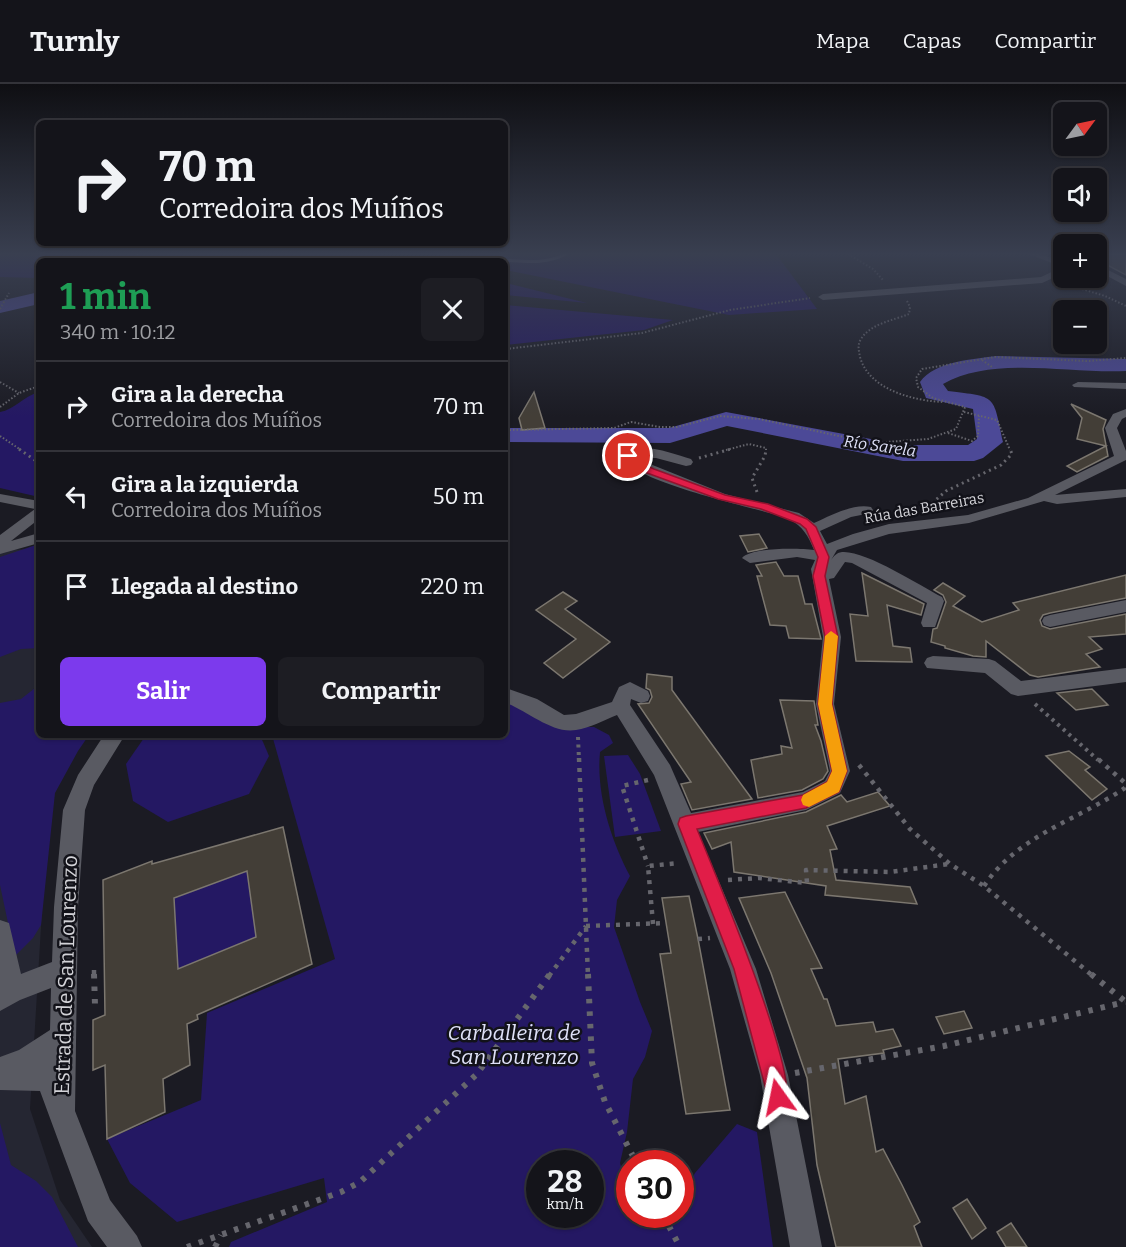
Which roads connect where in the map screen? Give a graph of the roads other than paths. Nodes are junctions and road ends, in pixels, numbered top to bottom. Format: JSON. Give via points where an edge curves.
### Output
{"nodes":[{"id":1,"x":1078,"y":386,"type":"dead end"},
{"id":2,"x":1126,"y":386,"type":"edge"},
{"id":3,"x":1126,"y":413,"type":"edge"},
{"id":4,"x":1123,"y":456,"type":"edge"},
{"id":5,"x":687,"y":462,"type":"road end"},
{"id":6,"x":1126,"y":494,"type":"edge"},
{"id":7,"x":1040,"y":496,"type":"junction"},
{"id":8,"x":0,"y":498,"type":"edge"},
{"id":9,"x":36,"y":504,"type":"edge"},
{"id":10,"x":866,"y":510,"type":"dead end"},
{"id":11,"x":36,"y":514,"type":"edge"},
{"id":12,"x":812,"y":529,"type":"junction"},
{"id":13,"x":16,"y":530,"type":"junction"},
{"id":14,"x":36,"y":538,"type":"edge"},
{"id":15,"x":36,"y":539,"type":"edge"},
{"id":16,"x":0,"y":542,"type":"edge"},
{"id":17,"x":0,"y":549,"type":"edge"},
{"id":18,"x":750,"y":558,"type":"dead end"},
{"id":19,"x":825,"y":560,"type":"junction"},
{"id":20,"x":1126,"y":606,"type":"edge"},
{"id":21,"x":1050,"y":621,"type":"dead end"},
{"id":22,"x":929,"y":623,"type":"dead end"},
{"id":23,"x":933,"y":663,"type":"dead end"},
{"id":24,"x":1126,"y":675,"type":"edge"},
{"id":25,"x":508,"y":695,"type":"edge"},
{"id":26,"x":113,"y":738,"type":"edge"},
{"id":27,"x":686,"y":824,"type":"junction"},
{"id":28,"x":0,"y":932,"type":"edge"},
{"id":29,"x":64,"y":970,"type":"junction"},
{"id":30,"x":6,"y":994,"type":"edge"},
{"id":31,"x":62,"y":1038,"type":"junction"},
{"id":32,"x":0,"y":1071,"type":"edge"},
{"id":33,"x":0,"y":1076,"type":"edge"},
{"id":34,"x":61,"y":1111,"type":"junction"},
{"id":35,"x":126,"y":1247,"type":"edge"},
{"id":36,"x":806,"y":1247,"type":"edge"}],
"edges":[{"from":1,"to":2,"type":"street"},
{"from":3,"to":4,"type":"street","via":[[1117,417],[1111,428]]},
{"from":4,"to":7,"type":"street","name":"Rúa das Barreiras"},
{"from":5,"to":12,"type":"street","via":[[647,453],[628,456],[630,461],[651,471],[722,497],[764,506],[803,521]]},
{"from":6,"to":7,"type":"street","via":[[1057,500]]},
{"from":7,"to":19,"type":"street","name":"Rúa das Barreiras","via":[[969,519],[858,537]]},
{"from":8,"to":9,"type":"street"},
{"from":10,"to":12,"type":"street","via":[[847,513]]},
{"from":11,"to":13,"type":"street"},
{"from":12,"to":19,"type":"street"},
{"from":13,"to":14,"type":"street","via":[[27,538]]},
{"from":13,"to":16,"type":"street"},
{"from":15,"to":17,"type":"street"},
{"from":18,"to":19,"type":"street","via":[[796,552]]},
{"from":19,"to":22,"type":"street","via":[[828,574],[841,557],[855,558],[936,601]]},
{"from":19,"to":27,"type":"street","via":[[831,637],[825,704],[840,771],[833,787],[806,801]]},
{"from":20,"to":21,"type":"street"},
{"from":23,"to":24,"type":"street","via":[[989,666],[1018,689]]},
{"from":25,"to":27,"type":"street","via":[[558,721],[583,720],[631,701]]},
{"from":26,"to":29,"type":"street","name":"Estrada de San Lourenzo","via":[[85,781],[74,810]]},
{"from":27,"to":36,"type":"street","via":[[743,969],[774,1076]]},
{"from":28,"to":30,"type":"street"},
{"from":29,"to":30,"type":"street"},
{"from":29,"to":31,"type":"street","name":"Estrada de San Lourenzo"},
{"from":31,"to":32,"type":"street","via":[[28,1060]]},
{"from":31,"to":34,"type":"street","name":"Estrada de San Lourenzo"},
{"from":33,"to":34,"type":"street","via":[[48,1080]]},
{"from":34,"to":35,"type":"street","name":"Estrada de San Lourenzo","via":[[99,1210]]}]}
